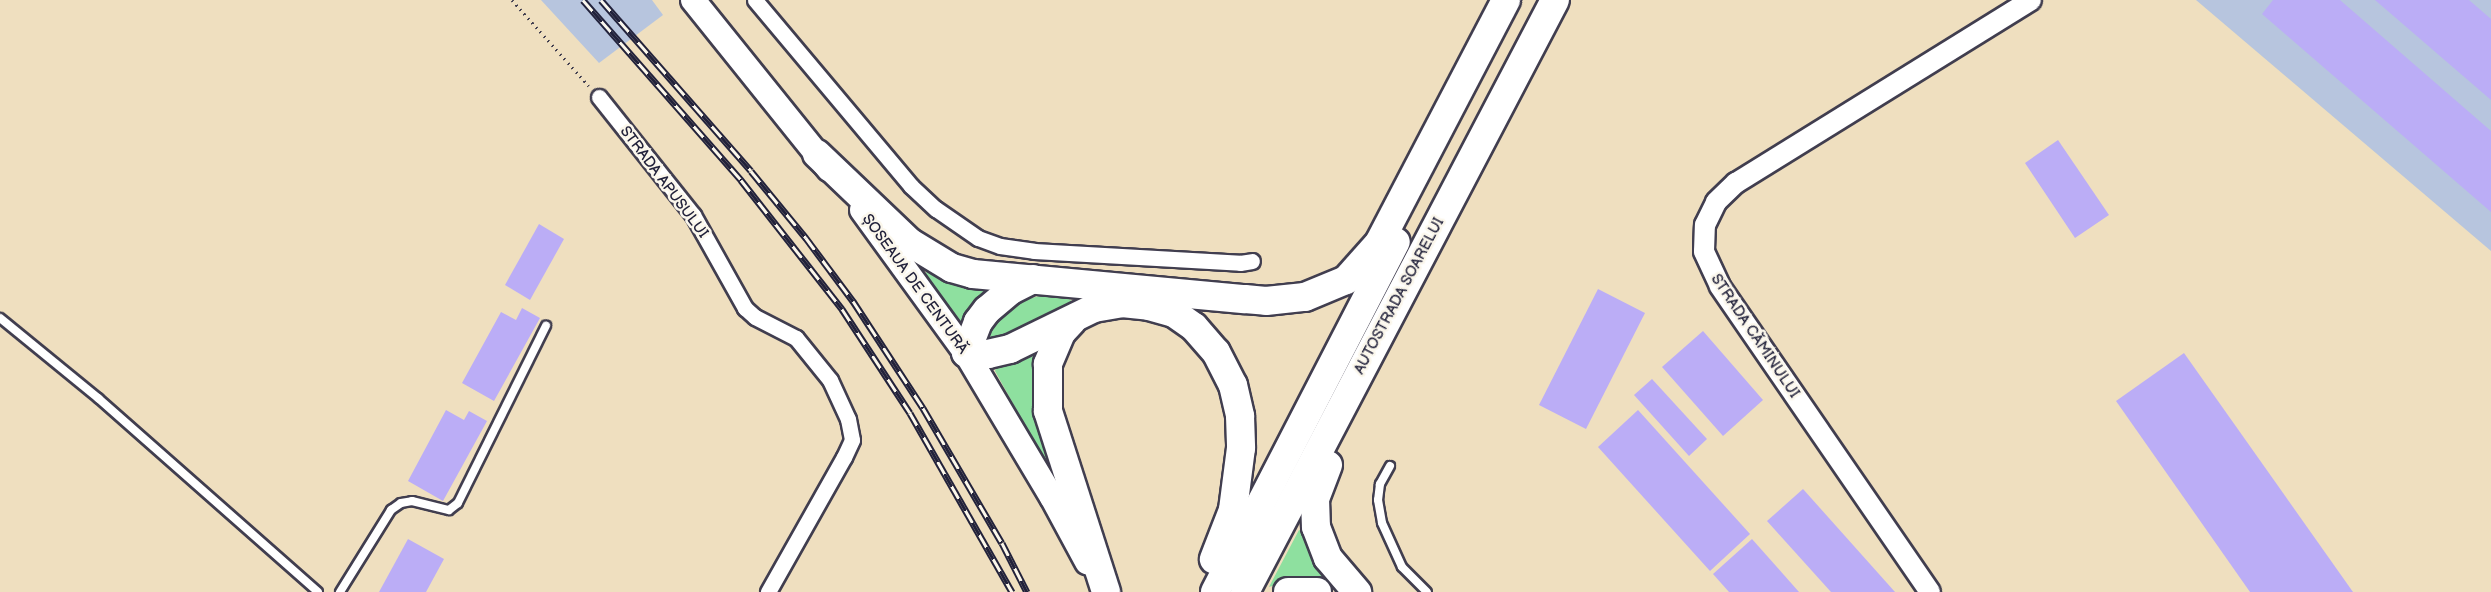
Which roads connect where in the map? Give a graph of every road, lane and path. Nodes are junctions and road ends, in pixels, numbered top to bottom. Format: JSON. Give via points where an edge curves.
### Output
{"nodes":[{"id":1,"x":512,"y":0,"type":"edge"},
{"id":2,"x":693,"y":0,"type":"edge"},
{"id":3,"x":755,"y":0,"type":"edge"},
{"id":4,"x":1506,"y":0,"type":"edge"},
{"id":5,"x":1523,"y":0,"type":"edge"},
{"id":6,"x":1555,"y":0,"type":"edge"},
{"id":7,"x":1571,"y":0,"type":"edge"},
{"id":8,"x":2031,"y":0,"type":"edge"},
{"id":9,"x":599,"y":97,"type":"joint"},
{"id":10,"x":817,"y":154,"type":"junction"},
{"id":11,"x":1089,"y":255,"type":"junction"},
{"id":12,"x":1252,"y":261,"type":"dead end"},
{"id":13,"x":1033,"y":279,"type":"junction"},
{"id":14,"x":1086,"y":285,"type":"junction"},
{"id":15,"x":0,"y":318,"type":"edge"},
{"id":16,"x":1072,"y":321,"type":"junction"},
{"id":17,"x":546,"y":326,"type":"dead end"},
{"id":18,"x":966,"y":353,"type":"junction"},
{"id":19,"x":1390,"y":466,"type":"dead end"},
{"id":20,"x":1251,"y":526,"type":"junction"},
{"id":21,"x":318,"y":592,"type":"edge"},
{"id":22,"x":340,"y":592,"type":"edge"},
{"id":23,"x":768,"y":592,"type":"edge"},
{"id":24,"x":1104,"y":592,"type":"edge"},
{"id":25,"x":1198,"y":592,"type":"edge"},
{"id":26,"x":1215,"y":592,"type":"edge"},
{"id":27,"x":1245,"y":592,"type":"edge"},
{"id":28,"x":1288,"y":592,"type":"edge"},
{"id":29,"x":1317,"y":592,"type":"edge"},
{"id":30,"x":1357,"y":592,"type":"edge"},
{"id":31,"x":1427,"y":592,"type":"edge"},
{"id":32,"x":1930,"y":592,"type":"edge"}],
"edges":[{"from":1,"to":9,"type":"path"},
{"from":2,"to":10,"type":"main road","name":"ȘOSEAUA DE CENTURĂ"},
{"from":3,"to":11,"type":"street","via":[[887,158],[936,209],[978,238],[1000,246]]},
{"from":4,"to":14,"type":"highway","via":[[1379,243],[1346,280],[1305,297],[1266,301]]},
{"from":5,"to":20,"type":"highway","name":"AUTOSTRADA SOARELUI"},
{"from":6,"to":20,"type":"highway","name":"AUTOSTRADA SOARELUI"},
{"from":7,"to":30,"type":"highway","via":[[1319,486],[1314,511],[1320,541],[1328,558]]},
{"from":8,"to":32,"type":"street","name":"STRADA CĂMINULUI","via":[[1736,183],[1709,213],[1704,231],[1704,251],[1720,286]]},
{"from":9,"to":23,"type":"street","name":"STRADA APUSULUI","via":[[693,215],[745,308],[796,338],[830,380],[848,419],[852,440]]},
{"from":10,"to":13,"type":"highway","via":[[928,256],[973,274]]},
{"from":10,"to":18,"type":"main road","name":"ȘOSEAUA DE CENTURĂ"},
{"from":11,"to":12,"type":"street"},
{"from":11,"to":14,"type":"street"},
{"from":13,"to":14,"type":"highway"},
{"from":13,"to":18,"type":"highway","via":[[1011,290],[987,310]]},
{"from":15,"to":21,"type":"lane","via":[[98,398]]},
{"from":16,"to":18,"type":"highway","via":[[999,353]]},
{"from":16,"to":20,"type":"highway","via":[[1107,305],[1149,306],[1174,314],[1209,343],[1233,385],[1240,417],[1239,479]]},
{"from":16,"to":24,"type":"highway","via":[[1061,333],[1048,364],[1048,411]]},
{"from":17,"to":22,"type":"lane","via":[[459,503],[449,510],[412,501],[391,510]]},
{"from":18,"to":24,"type":"main road","name":"ȘOSEAUA DE CENTURĂ"},
{"from":19,"to":31,"type":"lane","via":[[1380,484],[1382,523],[1402,567]]},
{"from":20,"to":25,"type":"highway","via":[[1220,547]]},
{"from":20,"to":26,"type":"highway","name":"AUTOSTRADA SOARELUI"},
{"from":20,"to":27,"type":"highway","name":"AUTOSTRADA SOARELUI"},
{"from":28,"to":29,"type":"highway"}]}
